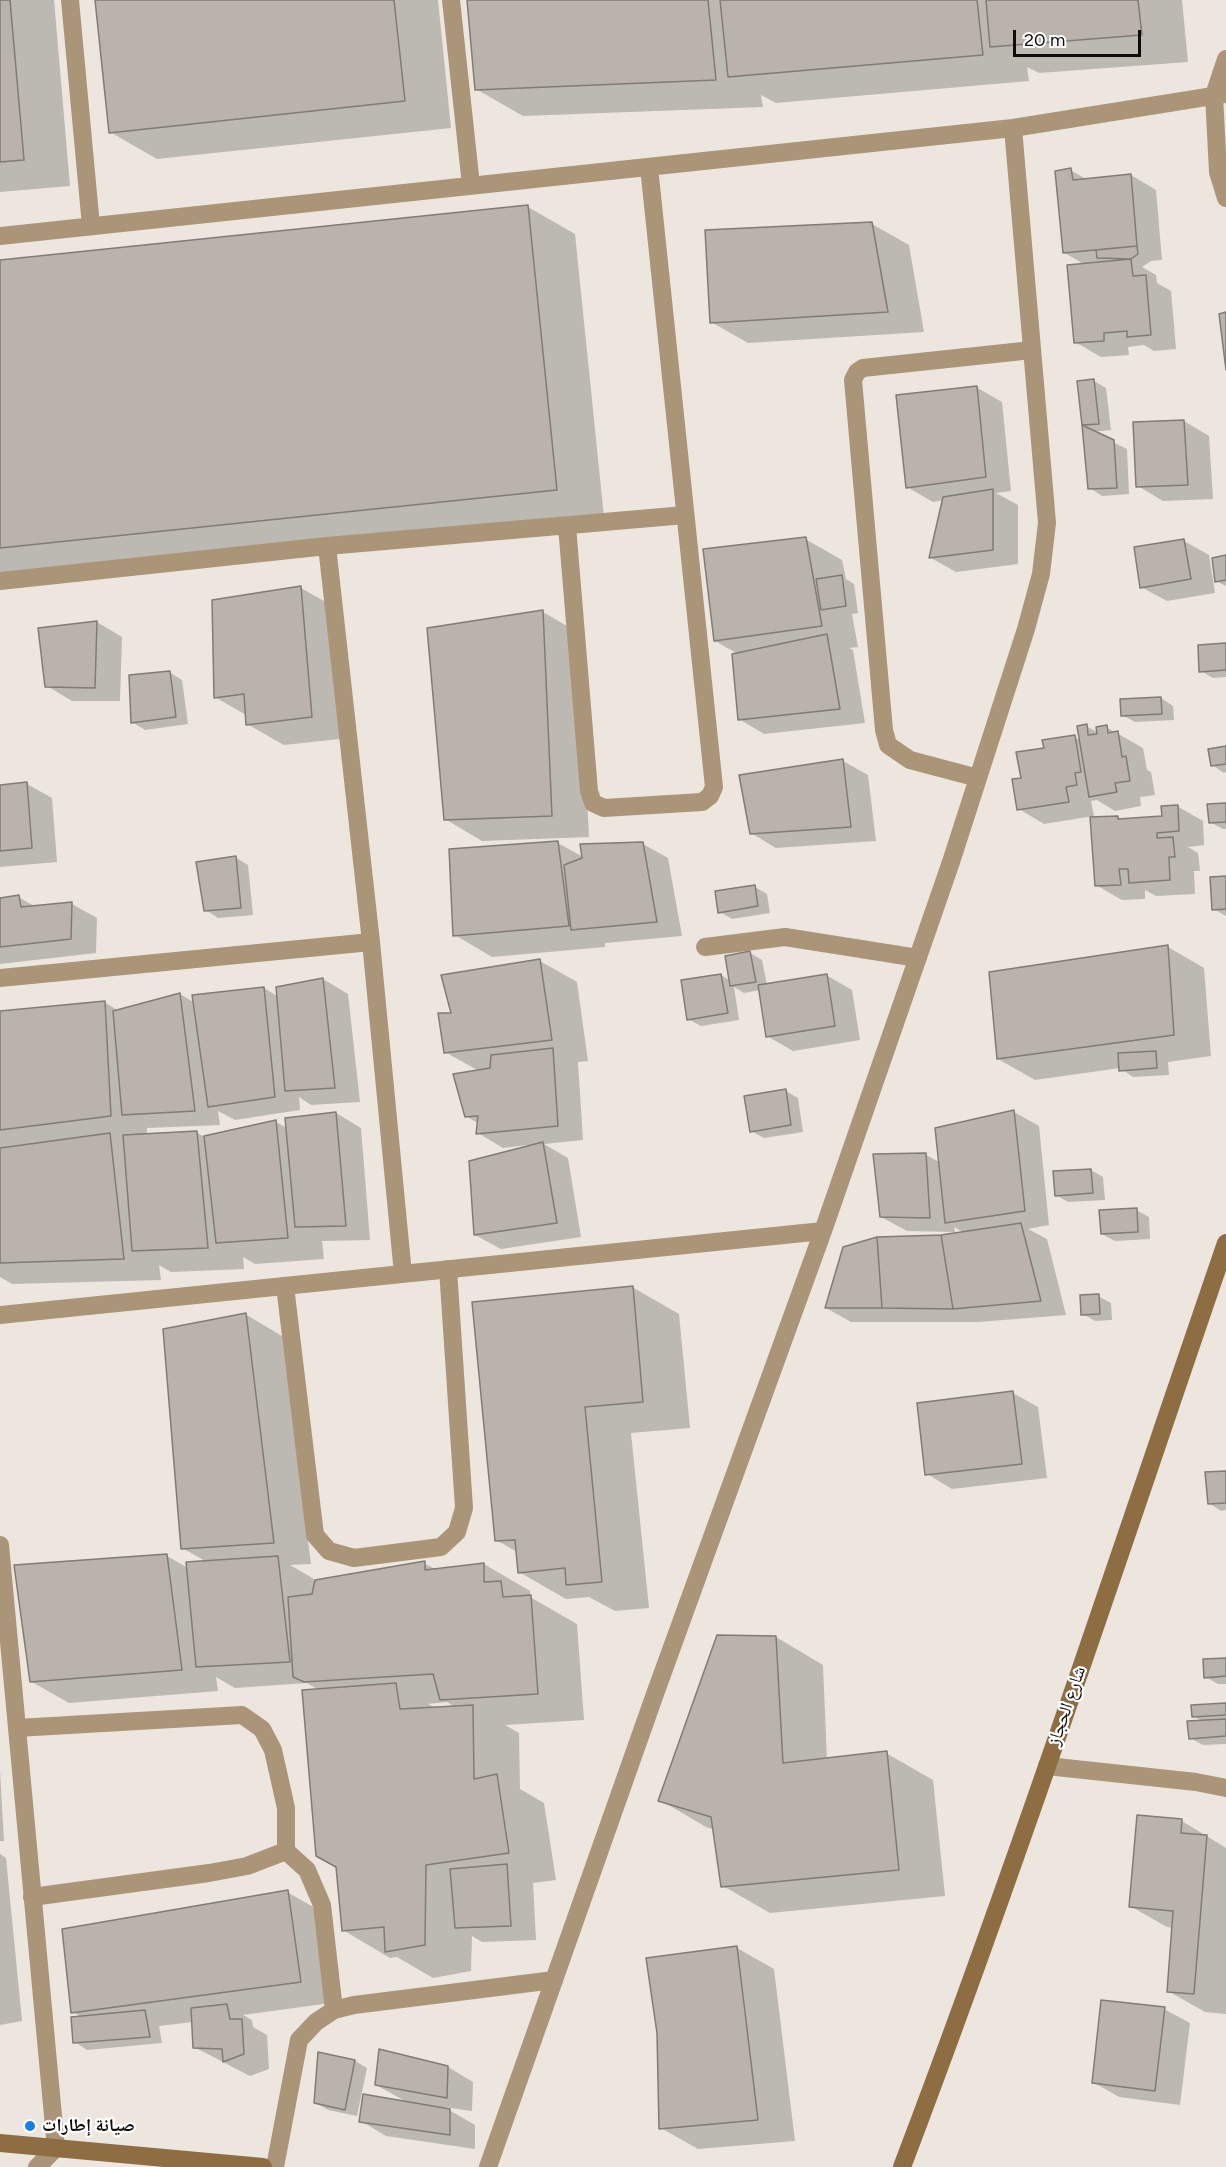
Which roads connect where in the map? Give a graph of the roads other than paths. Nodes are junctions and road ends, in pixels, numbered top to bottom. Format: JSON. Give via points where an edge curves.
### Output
{"nodes":[{"id":1,"x":70,"y":0,"type":"edge"},
{"id":2,"x":451,"y":0,"type":"edge"},
{"id":3,"x":1226,"y":59,"type":"edge"},
{"id":4,"x":1220,"y":94,"type":"edge"},
{"id":5,"x":1013,"y":128,"type":"junction"},
{"id":6,"x":649,"y":167,"type":"junction"},
{"id":7,"x":471,"y":185,"type":"junction"},
{"id":8,"x":1226,"y":198,"type":"edge"},
{"id":9,"x":91,"y":226,"type":"junction"},
{"id":10,"x":0,"y":236,"type":"edge"},
{"id":11,"x":1032,"y":350,"type":"junction"},
{"id":12,"x":685,"y":515,"type":"junction"},
{"id":13,"x":567,"y":526,"type":"junction"},
{"id":14,"x":327,"y":546,"type":"junction"},
{"id":15,"x":0,"y":581,"type":"edge"},
{"id":16,"x":978,"y":778,"type":"junction"},
{"id":17,"x":371,"y":942,"type":"junction"},
{"id":18,"x":705,"y":948,"type":"dead end"},
{"id":19,"x":918,"y":958,"type":"junction"},
{"id":20,"x":0,"y":978,"type":"edge"},
{"id":21,"x":823,"y":1231,"type":"junction"},
{"id":22,"x":1226,"y":1243,"type":"edge"},
{"id":23,"x":448,"y":1269,"type":"junction"},
{"id":24,"x":403,"y":1274,"type":"junction"},
{"id":25,"x":285,"y":1286,"type":"junction"},
{"id":26,"x":0,"y":1315,"type":"edge"},
{"id":27,"x":0,"y":1545,"type":"edge"},
{"id":28,"x":17,"y":1728,"type":"junction"},
{"id":29,"x":1047,"y":1766,"type":"junction"},
{"id":30,"x":1226,"y":1788,"type":"edge"},
{"id":31,"x":286,"y":1851,"type":"junction"},
{"id":32,"x":32,"y":1897,"type":"junction"},
{"id":33,"x":554,"y":1980,"type":"junction"},
{"id":34,"x":334,"y":2010,"type":"junction"},
{"id":35,"x":0,"y":2143,"type":"edge"},
{"id":36,"x":56,"y":2148,"type":"junction"},
{"id":37,"x":139,"y":2162,"type":"edge"},
{"id":38,"x":37,"y":2167,"type":"edge"},
{"id":39,"x":263,"y":2167,"type":"edge"},
{"id":40,"x":275,"y":2167,"type":"edge"},
{"id":41,"x":488,"y":2167,"type":"edge"},
{"id":42,"x":902,"y":2167,"type":"edge"}],
"edges":[{"from":1,"to":9,"type":"street"},
{"from":2,"to":7,"type":"street"},
{"from":3,"to":4,"type":"street"},
{"from":4,"to":5,"type":"street"},
{"from":4,"to":8,"type":"street","via":[[1218,172]]},
{"from":5,"to":6,"type":"street"},
{"from":5,"to":11,"type":"street"},
{"from":6,"to":7,"type":"street"},
{"from":6,"to":12,"type":"street"},
{"from":7,"to":9,"type":"street"},
{"from":9,"to":10,"type":"street"},
{"from":11,"to":16,"type":"street","via":[[1047,523],[1041,574]]},
{"from":11,"to":16,"type":"street","via":[[863,369],[856,372],[853,380],[888,745],[910,760]]},
{"from":12,"to":13,"type":"street"},
{"from":12,"to":13,"type":"street","via":[[714,787],[702,802],[604,808],[593,803]]},
{"from":13,"to":14,"type":"street"},
{"from":14,"to":15,"type":"street"},
{"from":14,"to":17,"type":"street"},
{"from":16,"to":19,"type":"street"},
{"from":17,"to":20,"type":"street"},
{"from":17,"to":24,"type":"street"},
{"from":18,"to":19,"type":"street","via":[[785,937]]},
{"from":19,"to":21,"type":"street"},
{"from":21,"to":23,"type":"street"},
{"from":21,"to":33,"type":"street"},
{"from":22,"to":29,"type":"main road","name":"شارع الحجاز"},
{"from":23,"to":24,"type":"street"},
{"from":23,"to":25,"type":"street","via":[[464,1508],[457,1532],[441,1546],[354,1558],[329,1551],[315,1535]]},
{"from":24,"to":25,"type":"street"},
{"from":25,"to":26,"type":"street"},
{"from":27,"to":28,"type":"street"},
{"from":28,"to":31,"type":"street","via":[[242,1715],[262,1730],[273,1750],[286,1808]]},
{"from":28,"to":32,"type":"street"},
{"from":29,"to":30,"type":"street"},
{"from":29,"to":42,"type":"main road","name":"شارع الحجاز"},
{"from":31,"to":32,"type":"street","via":[[247,1866],[209,1873]]},
{"from":31,"to":34,"type":"street","via":[[307,1870],[322,1905]]},
{"from":32,"to":36,"type":"street"},
{"from":33,"to":34,"type":"street"},
{"from":33,"to":41,"type":"street"},
{"from":34,"to":40,"type":"street","via":[[299,2040]]},
{"from":35,"to":36,"type":"main road"},
{"from":36,"to":37,"type":"main road"},
{"from":36,"to":38,"type":"street"},
{"from":37,"to":39,"type":"main road"}]}
